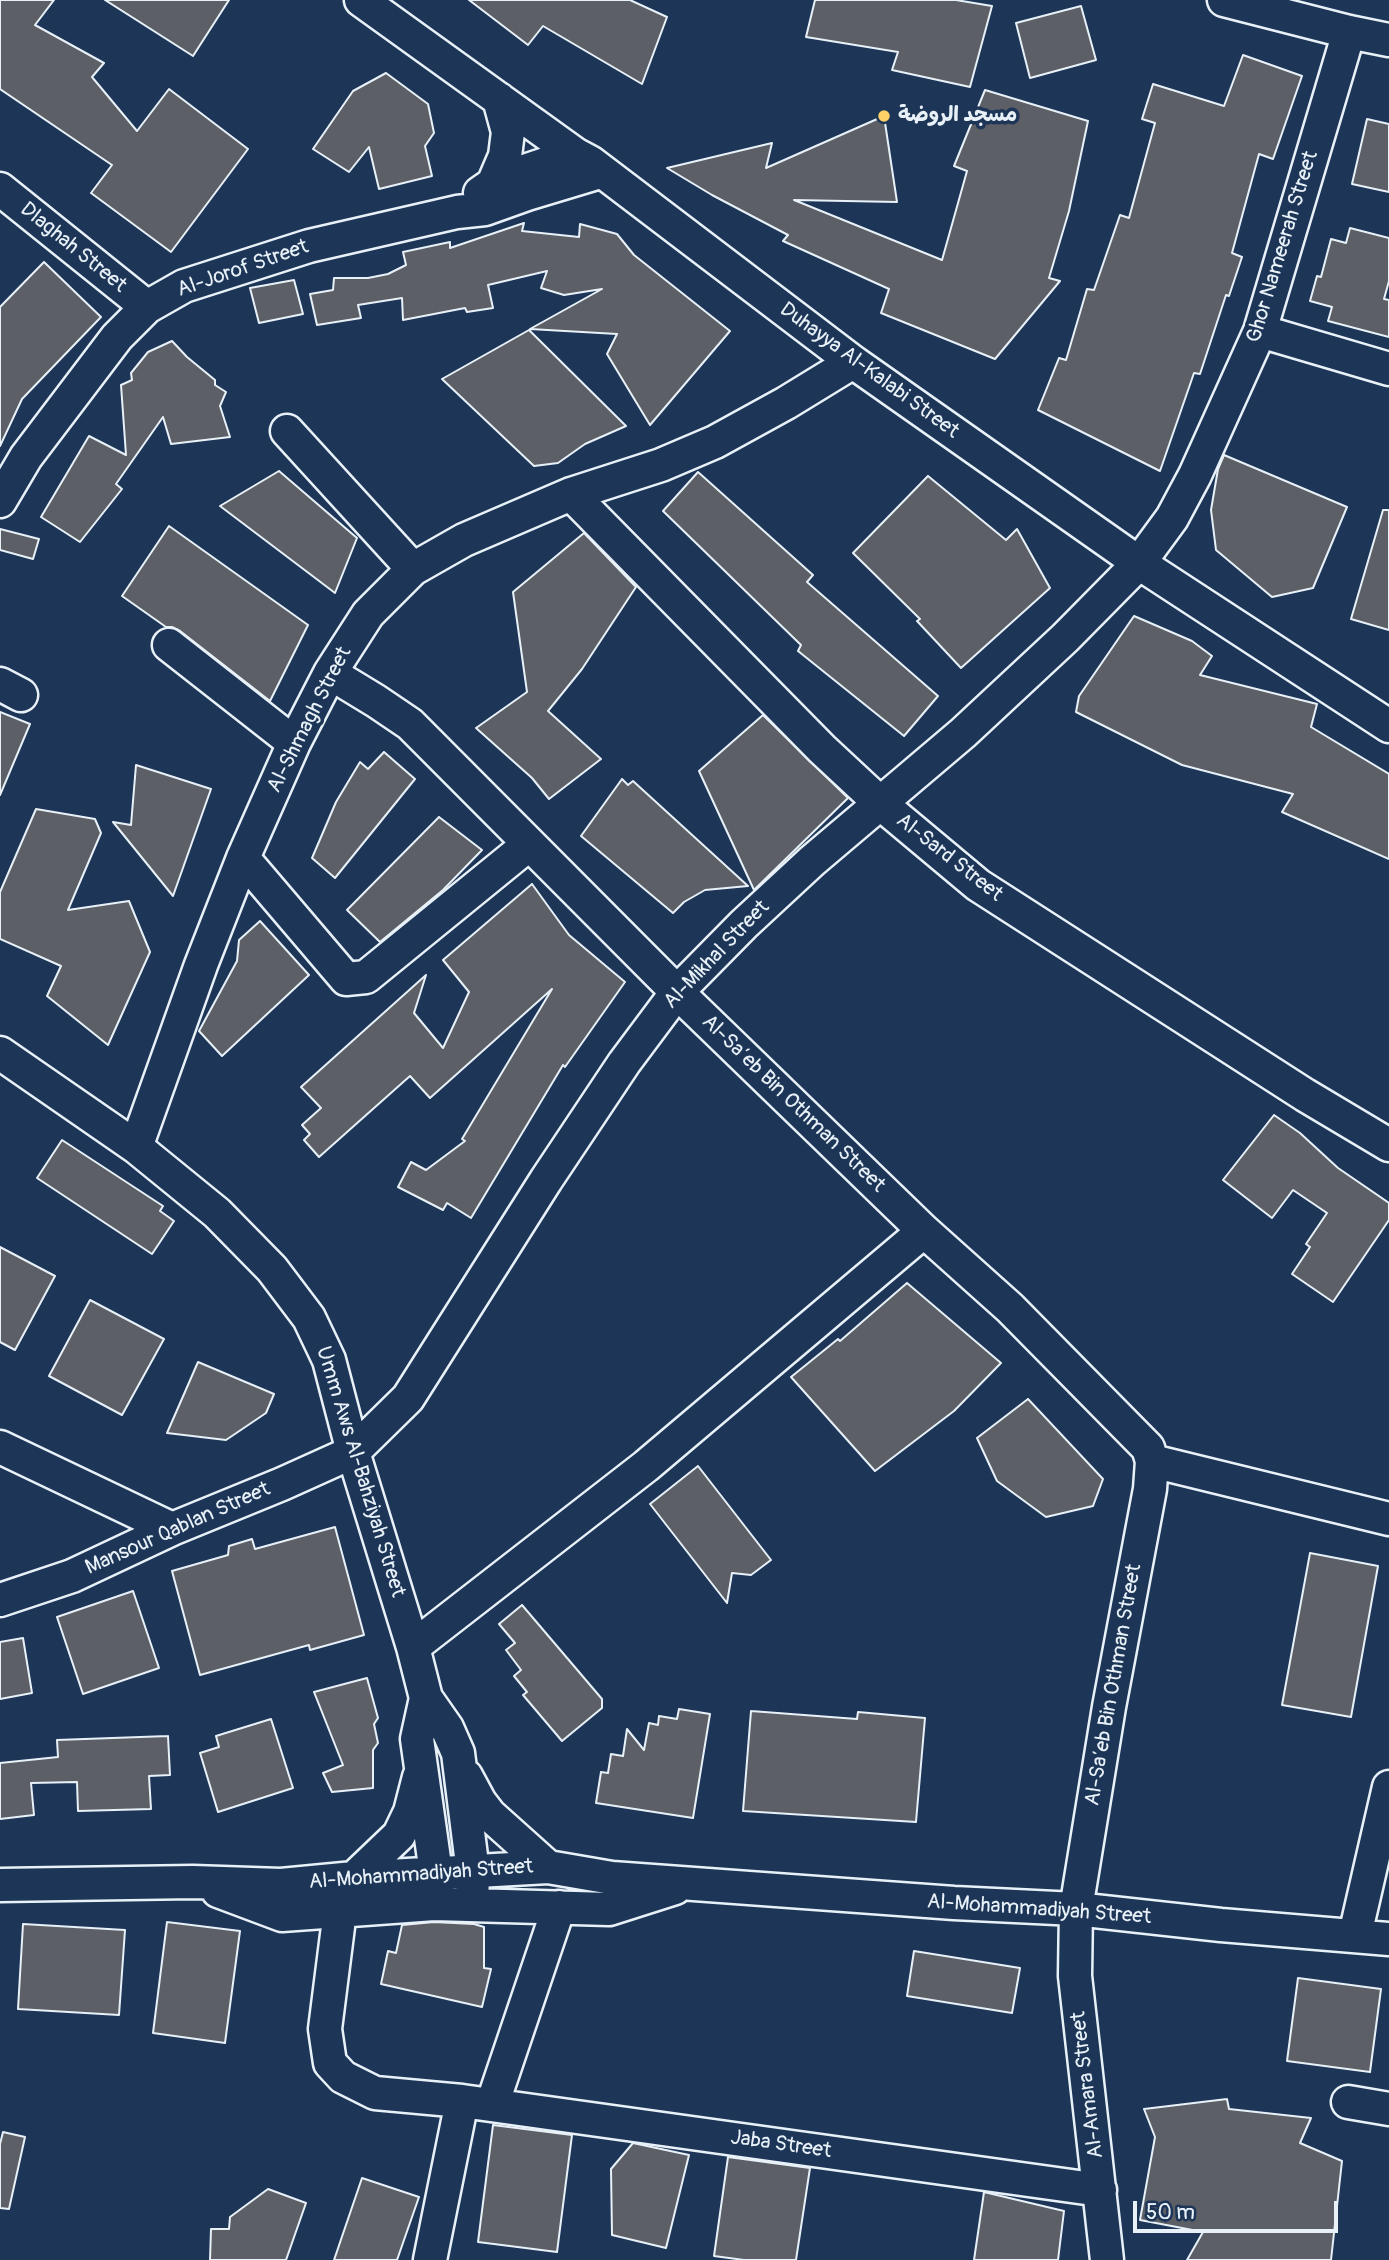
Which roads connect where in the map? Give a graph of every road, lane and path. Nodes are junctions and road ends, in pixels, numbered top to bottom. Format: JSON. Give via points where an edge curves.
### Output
{"nodes":[{"id":1,"x":361,"y":0,"type":"edge"},
{"id":2,"x":1224,"y":0,"type":"edge"},
{"id":3,"x":1349,"y":32,"type":"junction"},
{"id":4,"x":1389,"y":40,"type":"edge"},
{"id":5,"x":499,"y":99,"type":"junction"},
{"id":6,"x":587,"y":163,"type":"junction"},
{"id":7,"x":494,"y":184,"type":"junction"},
{"id":8,"x":0,"y":189,"type":"edge"},
{"id":9,"x":457,"y":212,"type":"junction"},
{"id":10,"x":147,"y":307,"type":"junction"},
{"id":11,"x":1260,"y":331,"type":"junction"},
{"id":12,"x":853,"y":362,"type":"junction"},
{"id":13,"x":1389,"y":369,"type":"edge"},
{"id":14,"x":287,"y":430,"type":"dead end"},
{"id":15,"x":571,"y":494,"type":"junction"},
{"id":16,"x":0,"y":501,"type":"edge"},
{"id":17,"x":1139,"y":563,"type":"junction"},
{"id":18,"x":413,"y":569,"type":"junction"},
{"id":19,"x":169,"y":645,"type":"dead end"},
{"id":20,"x":330,"y":673,"type":"junction"},
{"id":21,"x":1389,"y":726,"type":"edge"},
{"id":22,"x":294,"y":743,"type":"junction"},
{"id":23,"x":880,"y":803,"type":"junction"},
{"id":24,"x":528,"y":845,"type":"junction"},
{"id":25,"x":243,"y":858,"type":"junction"},
{"id":26,"x":677,"y":992,"type":"junction"},
{"id":27,"x":0,"y":1053,"type":"edge"},
{"id":28,"x":1389,"y":1145,"type":"edge"},
{"id":29,"x":136,"y":1147,"type":"junction"},
{"id":30,"x":924,"y":1231,"type":"junction"},
{"id":31,"x":0,"y":1447,"type":"edge"},
{"id":32,"x":353,"y":1452,"type":"junction"},
{"id":33,"x":1152,"y":1461,"type":"junction"},
{"id":34,"x":1389,"y":1519,"type":"edge"},
{"id":35,"x":172,"y":1529,"type":"junction"},
{"id":36,"x":0,"y":1600,"type":"edge"},
{"id":37,"x":413,"y":1647,"type":"junction"},
{"id":38,"x":426,"y":1698,"type":"junction"},
{"id":39,"x":458,"y":1753,"type":"junction"},
{"id":40,"x":422,"y":1762,"type":"junction"},
{"id":41,"x":1389,"y":1787,"type":"edge"},
{"id":42,"x":548,"y":1867,"type":"junction"},
{"id":43,"x":473,"y":1872,"type":"junction"},
{"id":44,"x":436,"y":1873,"type":"junction"},
{"id":45,"x":354,"y":1878,"type":"junction"},
{"id":46,"x":193,"y":1882,"type":"junction"},
{"id":47,"x":690,"y":1883,"type":"junction"},
{"id":48,"x":0,"y":1885,"type":"edge"},
{"id":49,"x":434,"y":1904,"type":"junction"},
{"id":50,"x":472,"y":1905,"type":"junction"},
{"id":51,"x":559,"y":1907,"type":"junction"},
{"id":52,"x":1076,"y":1909,"type":"junction"},
{"id":53,"x":340,"y":1911,"type":"junction"},
{"id":54,"x":1355,"y":1935,"type":"junction"},
{"id":55,"x":1389,"y":1939,"type":"edge"},
{"id":56,"x":1348,"y":2102,"type":"dead end"},
{"id":57,"x":477,"y":2103,"type":"junction"},
{"id":58,"x":1389,"y":2109,"type":"edge"},
{"id":59,"x":1100,"y":2190,"type":"junction"},
{"id":60,"x":430,"y":2260,"type":"edge"},
{"id":61,"x":1107,"y":2260,"type":"edge"}],
"edges":[{"from":1,"to":5,"type":"street","name":"Duhayya Al-Kalabi Street"},
{"from":2,"to":3,"type":"street"},
{"from":3,"to":4,"type":"street"},
{"from":3,"to":11,"type":"street","name":"Ghor Nameerah Street"},
{"from":5,"to":6,"type":"street","name":"Duhayya Al-Kalabi Street"},
{"from":5,"to":7,"type":"street","via":[[508,132]]},
{"from":6,"to":7,"type":"street","via":[[539,165]]},
{"from":6,"to":9,"type":"street","name":"Al-Jorof Street","via":[[527,194],[485,209]]},
{"from":6,"to":12,"type":"street","name":"Duhayya Al-Kalabi Street"},
{"from":7,"to":9,"type":"street"},
{"from":8,"to":10,"type":"street","name":"Dlaghah Street"},
{"from":9,"to":10,"type":"street","name":"Al-Jorof Street","via":[[309,246],[184,286]]},
{"from":10,"to":16,"type":"street","name":"Al-Jorof Street","via":[[62,407]]},
{"from":11,"to":13,"type":"street"},
{"from":11,"to":17,"type":"street","name":"Ghor Nameerah Street","via":[[1195,475],[1172,518]]},
{"from":12,"to":15,"type":"street","name":"Al-Shmagh Street","via":[[715,442]]},
{"from":12,"to":17,"type":"street","name":"Duhayya Al-Kalabi Street"},
{"from":14,"to":18,"type":"street"},
{"from":15,"to":18,"type":"street","name":"Al-Shmagh Street","via":[[464,540]]},
{"from":15,"to":23,"type":"street","name":"Al-Sard Street"},
{"from":17,"to":21,"type":"street","name":"Duhayya Al-Kalabi Street"},
{"from":17,"to":23,"type":"street","name":"Al-Mikhal Street","via":[[1066,638]]},
{"from":18,"to":20,"type":"street","name":"Al-Shmagh Street","via":[[368,614]]},
{"from":19,"to":22,"type":"street"},
{"from":20,"to":22,"type":"street","name":"Al-Shmagh Street"},
{"from":20,"to":24,"type":"street","name":"Al-Sa‘eb Bin Othman Street","via":[[410,724]]},
{"from":22,"to":25,"type":"street","name":"Al-Shmagh Street"},
{"from":23,"to":26,"type":"street","name":"Al-Mikhal Street","via":[[744,924]]},
{"from":23,"to":28,"type":"street","name":"Al-Sard Street","via":[[978,885]]},
{"from":24,"to":25,"type":"street","via":[[366,977],[346,979]]},
{"from":24,"to":26,"type":"street","name":"Al-Sa‘eb Bin Othman Street"},
{"from":25,"to":29,"type":"street","name":"Al-Shmagh Street"},
{"from":26,"to":30,"type":"street","name":"Al-Sa‘eb Bin Othman Street"},
{"from":26,"to":32,"type":"street","name":"Al-Mikhal Street","via":[[546,1180],[408,1398]]},
{"from":27,"to":29,"type":"street","name":"Umm Aws Al-Bahziyah Street"},
{"from":29,"to":32,"type":"street","name":"Umm Aws Al-Bahziyah Street","via":[[217,1213],[272,1269],[309,1318],[329,1360]]},
{"from":30,"to":33,"type":"street","name":"Al-Sa‘eb Bin Othman Street","via":[[1047,1345],[1140,1439]]},
{"from":30,"to":37,"type":"street","via":[[646,1466]]},
{"from":31,"to":35,"type":"street"},
{"from":32,"to":35,"type":"street","name":"Mansour Qablan Street"},
{"from":32,"to":37,"type":"street","name":"Umm Aws Al-Bahziyah Street"},
{"from":33,"to":34,"type":"street"},
{"from":33,"to":52,"type":"street","name":"Al-Sa‘eb Bin Othman Street"},
{"from":35,"to":36,"type":"street","name":"Mansour Qablan Street","via":[[72,1576]]},
{"from":37,"to":38,"type":"street","name":"Umm Aws Al-Bahziyah Street"},
{"from":38,"to":39,"type":"street","name":"Umm Aws Al-Bahziyah Street"},
{"from":38,"to":40,"type":"street","name":"Umm Aws Al-Bahziyah Street","via":[[417,1739]]},
{"from":39,"to":42,"type":"street","via":[[468,1782],[490,1815]]},
{"from":39,"to":43,"type":"street","name":"Umm Aws Al-Bahziyah Street"},
{"from":40,"to":44,"type":"street","name":"Umm Aws Al-Bahziyah Street"},
{"from":40,"to":45,"type":"street","via":[[410,1812],[399,1835]]},
{"from":41,"to":54,"type":"street"},
{"from":42,"to":43,"type":"street","name":"Al-Mohammadiyah Street"},
{"from":42,"to":47,"type":"street","name":"Al-Mohammadiyah Street","via":[[612,1878]]},
{"from":43,"to":44,"type":"street","name":"Al-Mohammadiyah Street"},
{"from":43,"to":50,"type":"street","name":"Umm Aws Al-Bahziyah Street"},
{"from":44,"to":45,"type":"street","name":"Al-Mohammadiyah Street"},
{"from":44,"to":49,"type":"street","name":"Umm Aws Al-Bahziyah Street"},
{"from":45,"to":46,"type":"street","name":"Al-Mohammadiyah Street","via":[[281,1885]]},
{"from":46,"to":48,"type":"street","name":"Al-Mohammadiyah Street"},
{"from":46,"to":53,"type":"street","name":"Al-Mohammadiyah Street","via":[[282,1915]]},
{"from":47,"to":51,"type":"street","name":"Al-Mohammadiyah Street","via":[[610,1909]]},
{"from":47,"to":52,"type":"street","name":"Al-Mohammadiyah Street"},
{"from":49,"to":50,"type":"street","name":"Al-Mohammadiyah Street"},
{"from":49,"to":53,"type":"street","name":"Al-Mohammadiyah Street"},
{"from":50,"to":51,"type":"street","name":"Al-Mohammadiyah Street"},
{"from":51,"to":57,"type":"street"},
{"from":52,"to":54,"type":"street","name":"Al-Mohammadiyah Street"},
{"from":52,"to":59,"type":"street","name":"Al-Amara Street","via":[[1075,1976]]},
{"from":53,"to":57,"type":"street","name":"Jaba Street","via":[[325,2029],[330,2063],[343,2077],[375,2093]]},
{"from":54,"to":55,"type":"street","name":"Al-Mohammadiyah Street"},
{"from":56,"to":58,"type":"street"},
{"from":57,"to":59,"type":"street","name":"Jaba Street"},
{"from":57,"to":60,"type":"street"},
{"from":59,"to":61,"type":"street","name":"Al-Amara Street"}]}
